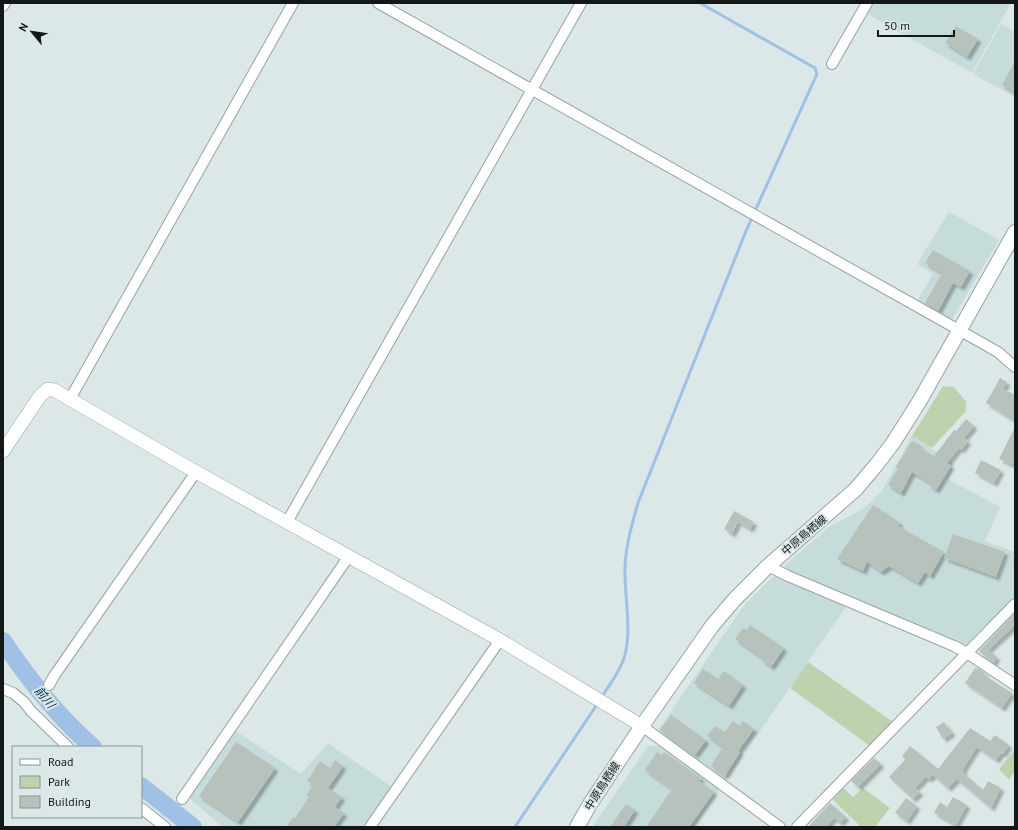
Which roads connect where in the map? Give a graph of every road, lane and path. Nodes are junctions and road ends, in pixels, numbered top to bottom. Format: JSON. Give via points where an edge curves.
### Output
{"nodes":[{"id":1,"x":5,"y":3,"type":"edge"},
{"id":2,"x":293,"y":3,"type":"edge"},
{"id":3,"x":378,"y":3,"type":"edge"},
{"id":4,"x":581,"y":3,"type":"edge"},
{"id":5,"x":867,"y":3,"type":"edge"},
{"id":6,"x":3,"y":6,"type":"edge"},
{"id":7,"x":832,"y":64,"type":"dead end"},
{"id":8,"x":532,"y":89,"type":"junction"},
{"id":9,"x":1015,"y":232,"type":"edge"},
{"id":10,"x":960,"y":330,"type":"junction"},
{"id":11,"x":1015,"y":367,"type":"edge"},
{"id":12,"x":70,"y":399,"type":"junction"},
{"id":13,"x":3,"y":451,"type":"edge"},
{"id":14,"x":196,"y":472,"type":"junction"},
{"id":15,"x":287,"y":522,"type":"junction"},
{"id":16,"x":349,"y":556,"type":"junction"},
{"id":17,"x":768,"y":566,"type":"junction"},
{"id":18,"x":1015,"y":604,"type":"edge"},
{"id":19,"x":500,"y":640,"type":"junction"},
{"id":20,"x":967,"y":653,"type":"junction"},
{"id":21,"x":50,"y":685,"type":"dead end"},
{"id":22,"x":1015,"y":685,"type":"edge"},
{"id":23,"x":3,"y":689,"type":"edge"},
{"id":24,"x":642,"y":726,"type":"junction"},
{"id":25,"x":67,"y":746,"type":"edge"},
{"id":26,"x":182,"y":799,"type":"dead end"},
{"id":27,"x":142,"y":809,"type":"edge"},
{"id":28,"x":165,"y":827,"type":"edge"},
{"id":29,"x":370,"y":827,"type":"edge"},
{"id":30,"x":577,"y":827,"type":"edge"},
{"id":31,"x":780,"y":827,"type":"edge"},
{"id":32,"x":797,"y":827,"type":"edge"}],
"edges":[{"from":1,"to":6,"type":"street"},
{"from":2,"to":12,"type":"street"},
{"from":3,"to":8,"type":"street"},
{"from":4,"to":8,"type":"street"},
{"from":5,"to":7,"type":"street"},
{"from":8,"to":10,"type":"street"},
{"from":8,"to":15,"type":"street"},
{"from":9,"to":10,"type":"main road","name":"中原鳥栖線"},
{"from":10,"to":11,"type":"street","via":[[998,352]]},
{"from":10,"to":17,"type":"main road","name":"中原鳥栖線","via":[[919,402],[877,464],[856,489]]},
{"from":12,"to":13,"type":"street","via":[[48,389],[40,396]]},
{"from":12,"to":14,"type":"street"},
{"from":14,"to":15,"type":"street"},
{"from":14,"to":21,"type":"street"},
{"from":15,"to":16,"type":"street"},
{"from":16,"to":19,"type":"street"},
{"from":16,"to":26,"type":"street"},
{"from":17,"to":20,"type":"street"},
{"from":17,"to":24,"type":"main road","name":"中原鳥栖線","via":[[712,626]]},
{"from":18,"to":20,"type":"street"},
{"from":19,"to":24,"type":"street"},
{"from":19,"to":29,"type":"street"},
{"from":20,"to":22,"type":"street"},
{"from":20,"to":32,"type":"street"},
{"from":23,"to":25,"type":"street","via":[[24,702]]},
{"from":24,"to":30,"type":"main road","name":"中原鳥栖線"},
{"from":24,"to":31,"type":"street"},
{"from":27,"to":28,"type":"street"}]}
